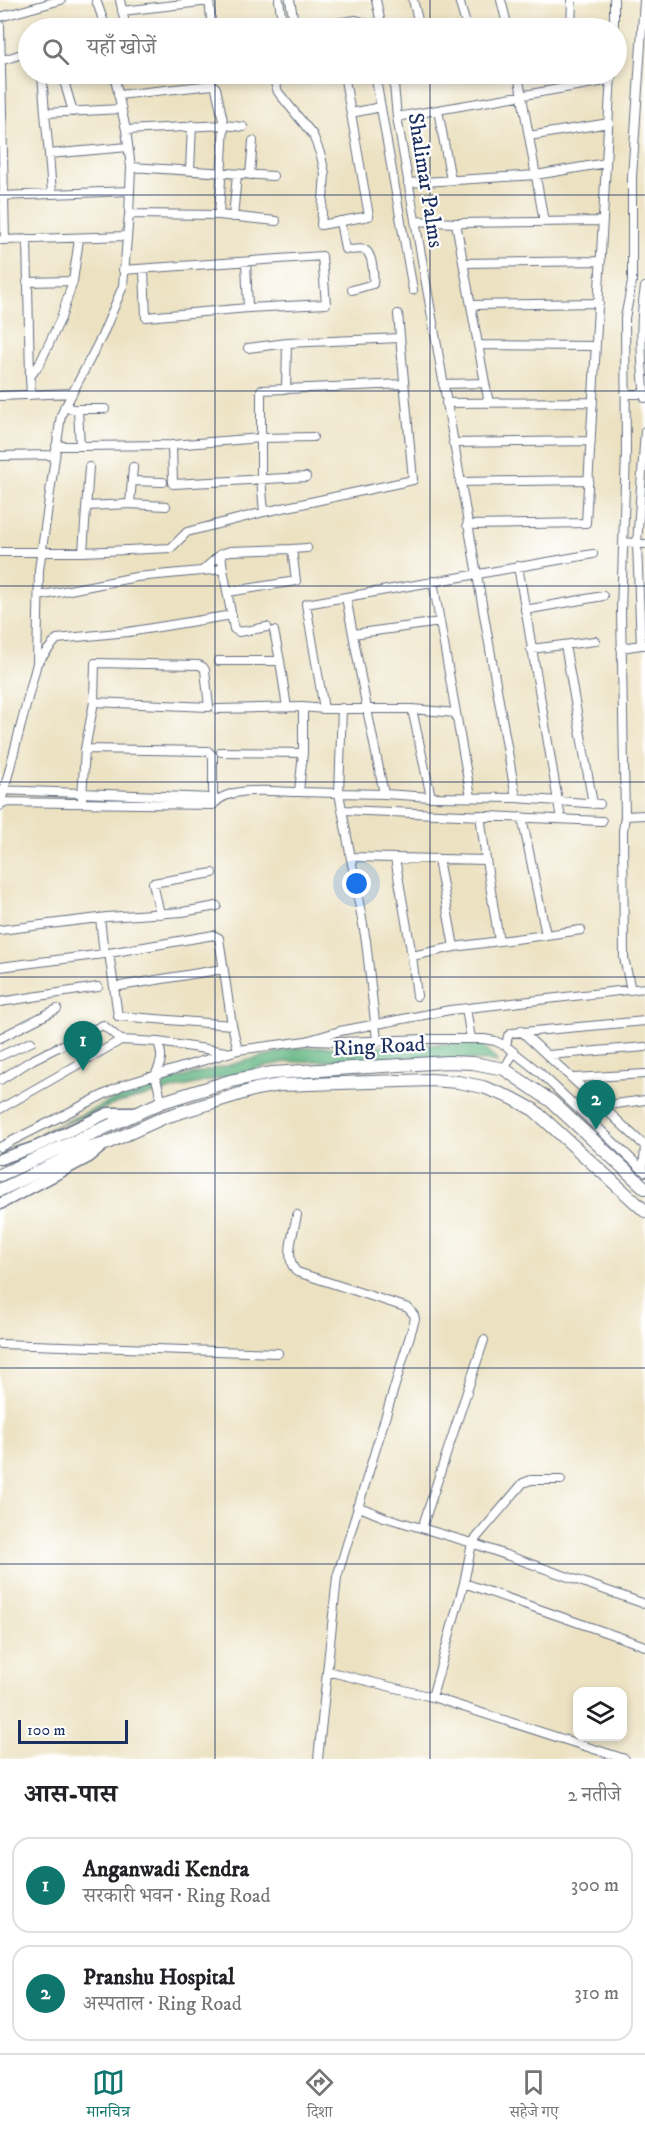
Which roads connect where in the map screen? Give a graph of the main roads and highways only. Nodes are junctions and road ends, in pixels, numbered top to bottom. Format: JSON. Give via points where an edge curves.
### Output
{"nodes":[{"id":1,"x":84,"y":1143,"type":"junction"},
{"id":2,"x":0,"y":1175,"type":"edge"},
{"id":3,"x":645,"y":1188,"type":"edge"},
{"id":4,"x":0,"y":1190,"type":"edge"},
{"id":5,"x":645,"y":1211,"type":"edge"}],
"edges":[{"from":1,"to":2,"type":"main road"},
{"from":1,"to":3,"type":"main road","name":"Ring Road","via":[[136,1113],[230,1081],[272,1073],[473,1063],[504,1069],[551,1101]]},
{"from":1,"to":4,"type":"main road","name":"Ring Road"},
{"from":1,"to":5,"type":"main road","name":"Ring Road","via":[[105,1144],[165,1117],[256,1089],[458,1082],[483,1087],[534,1110]]}]}
